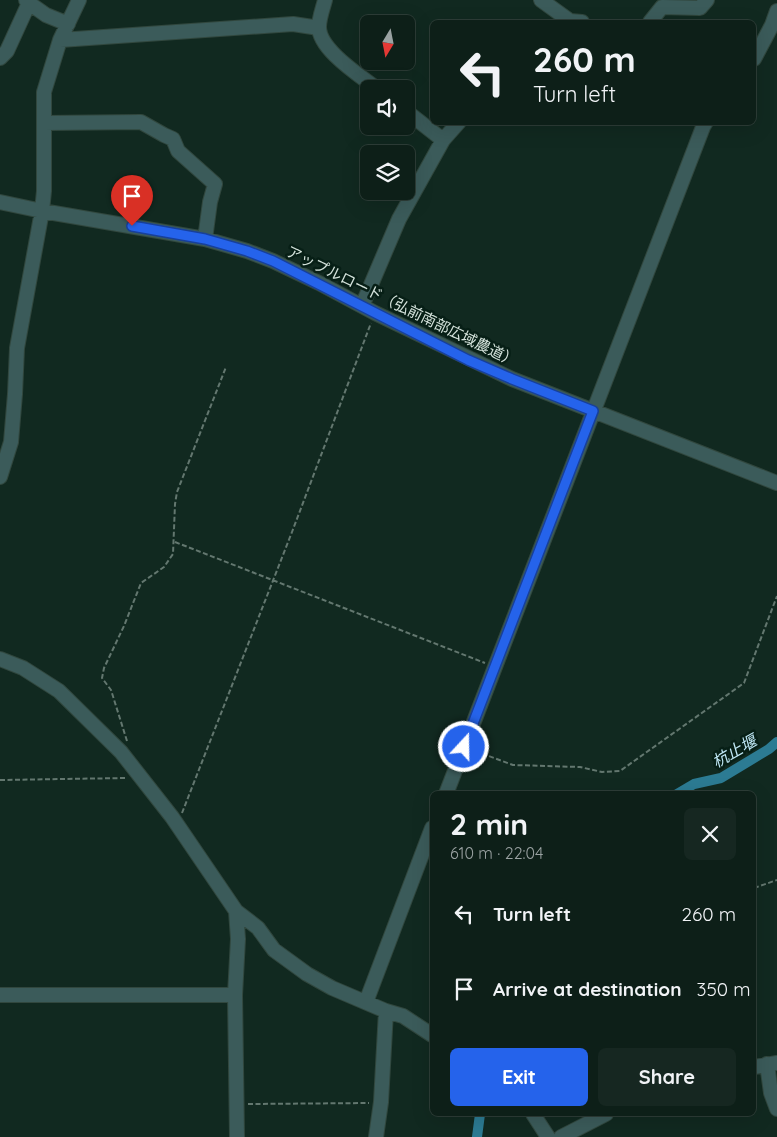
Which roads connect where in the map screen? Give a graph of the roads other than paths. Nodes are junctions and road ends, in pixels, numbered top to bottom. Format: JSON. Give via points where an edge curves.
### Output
{"nodes":[{"id":1,"x":79,"y":0,"type":"edge"},
{"id":2,"x":325,"y":0,"type":"edge"},
{"id":3,"x":541,"y":0,"type":"edge"},
{"id":4,"x":707,"y":0,"type":"edge"},
{"id":5,"x":28,"y":2,"type":"edge"},
{"id":6,"x":777,"y":11,"type":"edge"},
{"id":7,"x":571,"y":20,"type":"edge"},
{"id":8,"x":652,"y":20,"type":"edge"},
{"id":9,"x":68,"y":24,"type":"junction"},
{"id":10,"x":319,"y":28,"type":"junction"},
{"id":11,"x":60,"y":40,"type":"junction"},
{"id":12,"x":756,"y":55,"type":"edge"},
{"id":13,"x":0,"y":58,"type":"edge"},
{"id":14,"x":366,"y":80,"type":"edge"},
{"id":15,"x":415,"y":118,"type":"edge"},
{"id":16,"x":44,"y":122,"type":"junction"},
{"id":17,"x":456,"y":125,"type":"edge"},
{"id":18,"x":704,"y":125,"type":"edge"},
{"id":19,"x":443,"y":140,"type":"junction"},
{"id":20,"x":0,"y":202,"type":"edge"},
{"id":21,"x":42,"y":211,"type":"junction"},
{"id":22,"x":205,"y":239,"type":"junction"},
{"id":23,"x":362,"y":306,"type":"junction"},
{"id":24,"x":593,"y":411,"type":"junction"},
{"id":25,"x":0,"y":476,"type":"edge"},
{"id":26,"x":777,"y":482,"type":"edge"},
{"id":27,"x":0,"y":658,"type":"edge"},
{"id":28,"x":447,"y":791,"type":"edge"},
{"id":29,"x":430,"y":833,"type":"edge"},
{"id":30,"x":236,"y":910,"type":"junction"},
{"id":31,"x":0,"y":995,"type":"edge"},
{"id":32,"x":235,"y":995,"type":"junction"},
{"id":33,"x":366,"y":1002,"type":"junction"},
{"id":34,"x":386,"y":1011,"type":"junction"},
{"id":35,"x":430,"y":1034,"type":"edge"},
{"id":36,"x":766,"y":1064,"type":"edge"},
{"id":37,"x":777,"y":1109,"type":"edge"},
{"id":38,"x":535,"y":1116,"type":"edge"},
{"id":39,"x":602,"y":1116,"type":"edge"},
{"id":40,"x":237,"y":1137,"type":"edge"},
{"id":41,"x":376,"y":1137,"type":"edge"},
{"id":42,"x":548,"y":1137,"type":"edge"},
{"id":43,"x":561,"y":1137,"type":"edge"}],
"edges":[{"from":1,"to":9,"type":"street"},
{"from":2,"to":10,"type":"street"},
{"from":3,"to":7,"type":"street"},
{"from":4,"to":8,"type":"street","via":[[700,8],[662,7]]},
{"from":5,"to":9,"type":"street","via":[[46,15]]},
{"from":5,"to":13,"type":"street","via":[[7,51]]},
{"from":6,"to":12,"type":"street"},
{"from":9,"to":11,"type":"street"},
{"from":10,"to":11,"type":"street","via":[[293,24]]},
{"from":10,"to":14,"type":"street","via":[[327,46]]},
{"from":11,"to":16,"type":"street","via":[[44,92]]},
{"from":15,"to":19,"type":"street"},
{"from":16,"to":21,"type":"street"},
{"from":16,"to":22,"type":"street","via":[[141,122],[173,139],[178,150],[215,184]]},
{"from":17,"to":19,"type":"street"},
{"from":18,"to":24,"type":"street"},
{"from":19,"to":23,"type":"street","via":[[399,219]]},
{"from":20,"to":21,"type":"street","name":"アップルロード（弘前南部広域農道）"},
{"from":21,"to":22,"type":"street","name":"アップルロード（弘前南部広域農道）"},
{"from":21,"to":25,"type":"street","via":[[16,348],[11,442]]},
{"from":22,"to":23,"type":"street","name":"アップルロード（弘前南部広域農道）","via":[[273,261]]},
{"from":23,"to":24,"type":"street","name":"アップルロード（弘前南部広域農道）","via":[[512,379]]},
{"from":24,"to":26,"type":"street","name":"アップルロード（弘前南部広域農道）"},
{"from":24,"to":28,"type":"street"},
{"from":27,"to":30,"type":"street","via":[[59,691],[121,752],[177,824]]},
{"from":29,"to":33,"type":"street"},
{"from":30,"to":32,"type":"street"},
{"from":30,"to":33,"type":"street","via":[[258,928],[274,950],[307,974]]},
{"from":31,"to":32,"type":"street"},
{"from":32,"to":40,"type":"street"},
{"from":33,"to":34,"type":"street"},
{"from":34,"to":35,"type":"street","via":[[403,1016]]},
{"from":34,"to":41,"type":"street"},
{"from":36,"to":37,"type":"street"},
{"from":38,"to":42,"type":"street"},
{"from":39,"to":43,"type":"street"}]}
